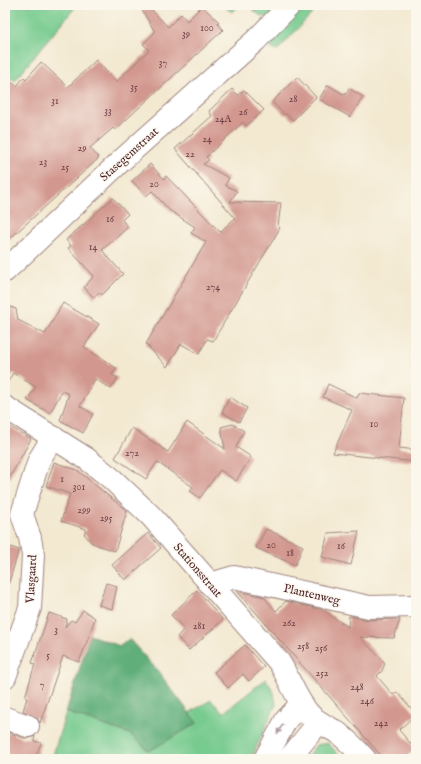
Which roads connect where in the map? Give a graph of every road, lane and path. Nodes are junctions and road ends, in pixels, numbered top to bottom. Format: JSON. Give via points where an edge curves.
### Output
{"nodes":[{"id":1,"x":290,"y":5,"type":"edge"},
{"id":2,"x":5,"y":271,"type":"edge"},
{"id":3,"x":5,"y":408,"type":"edge"},
{"id":4,"x":53,"y":437,"type":"junction"},
{"id":5,"x":210,"y":584,"type":"junction"},
{"id":6,"x":416,"y":606,"type":"edge"},
{"id":7,"x":5,"y":677,"type":"edge"},
{"id":8,"x":301,"y":704,"type":"junction"},
{"id":9,"x":5,"y":718,"type":"edge"},
{"id":10,"x":319,"y":722,"type":"junction"},
{"id":11,"x":28,"y":726,"type":"dead end"},
{"id":12,"x":265,"y":759,"type":"edge"},
{"id":13,"x":289,"y":759,"type":"edge"},
{"id":14,"x":365,"y":759,"type":"edge"}],
"edges":[{"from":1,"to":2,"type":"street","name":"Stasegemstraat","via":[[256,40],[122,160]]},
{"from":3,"to":4,"type":"street","name":"Stationsstraat"},
{"from":4,"to":5,"type":"street","name":"Stationsstraat","via":[[87,459],[133,498]]},
{"from":4,"to":7,"type":"street","name":"Vlasgaard","via":[[39,460],[22,514],[33,555],[30,608]]},
{"from":5,"to":6,"type":"street","name":"Plantenweg","via":[[234,578],[369,607]]},
{"from":5,"to":8,"type":"street","name":"Stationsstraat","via":[[288,675]]},
{"from":8,"to":10,"type":"street","name":"Stationsstraat"},
{"from":8,"to":12,"type":"street","one_way":true,"via":[[286,720]]},
{"from":9,"to":11,"type":"street"},
{"from":10,"to":13,"type":"street"},
{"from":10,"to":14,"type":"street","name":"Stationsstraat","via":[[343,737]]}]}
